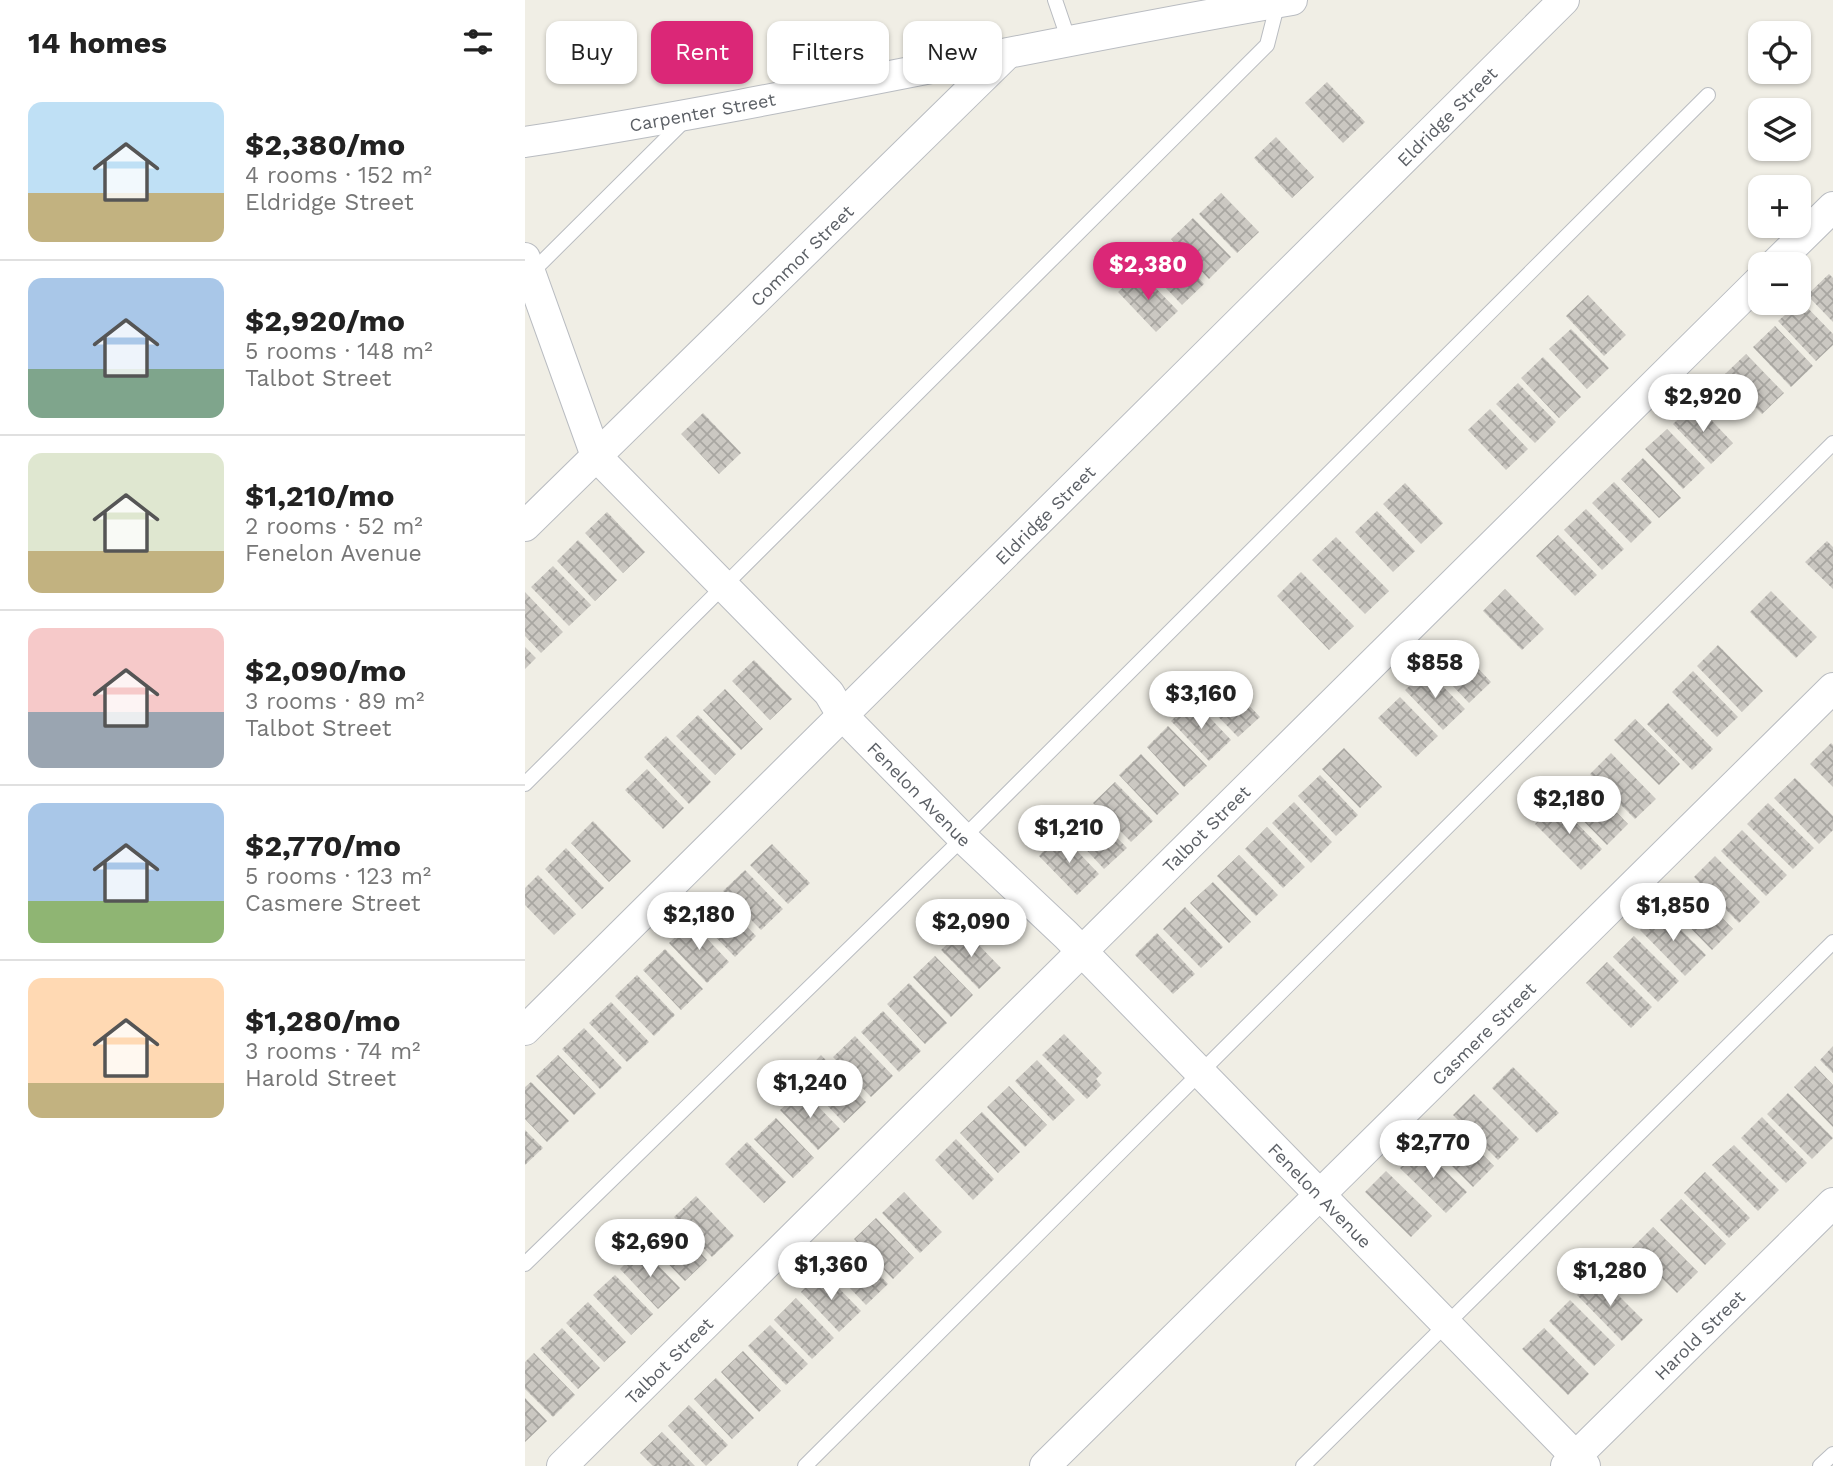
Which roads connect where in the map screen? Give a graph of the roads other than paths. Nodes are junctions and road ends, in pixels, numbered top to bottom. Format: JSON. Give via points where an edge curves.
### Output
{"nodes":[{"id":1,"x":1055,"y":0,"type":"edge"},
{"id":2,"x":1564,"y":0,"type":"edge"},
{"id":3,"x":1285,"y":1,"type":"edge"},
{"id":4,"x":1230,"y":5,"type":"edge"},
{"id":5,"x":1069,"y":41,"type":"junction"},
{"id":6,"x":1007,"y":54,"type":"junction"},
{"id":7,"x":1708,"y":95,"type":"dead end"},
{"id":8,"x":688,"y":117,"type":"junction"},
{"id":9,"x":525,"y":142,"type":"edge"},
{"id":10,"x":1833,"y":207,"type":"edge"},
{"id":11,"x":1787,"y":252,"type":"edge"},
{"id":12,"x":527,"y":270,"type":"edge"},
{"id":13,"x":1748,"y":292,"type":"edge"},
{"id":14,"x":1833,"y":443,"type":"edge"},
{"id":15,"x":596,"y":456,"type":"junction"},
{"id":16,"x":525,"y":526,"type":"edge"},
{"id":17,"x":724,"y":585,"type":"junction"},
{"id":18,"x":1833,"y":688,"type":"edge"},
{"id":19,"x":842,"y":715,"type":"junction"},
{"id":20,"x":525,"y":784,"type":"edge"},
{"id":21,"x":963,"y":838,"type":"junction"},
{"id":22,"x":1833,"y":942,"type":"edge"},
{"id":23,"x":1082,"y":951,"type":"junction"},
{"id":24,"x":525,"y":1030,"type":"edge"},
{"id":25,"x":1201,"y":1071,"type":"junction"},
{"id":26,"x":1320,"y":1195,"type":"junction"},
{"id":27,"x":1833,"y":1203,"type":"edge"},
{"id":28,"x":525,"y":1264,"type":"edge"},
{"id":29,"x":1447,"y":1325,"type":"junction"},
{"id":30,"x":1833,"y":1454,"type":"edge"},
{"id":31,"x":1576,"y":1463,"type":"edge"},
{"id":32,"x":562,"y":1466,"type":"edge"},
{"id":33,"x":805,"y":1466,"type":"edge"},
{"id":34,"x":1045,"y":1466,"type":"edge"},
{"id":35,"x":1303,"y":1466,"type":"edge"},
{"id":36,"x":1820,"y":1466,"type":"edge"}],
"edges":[{"from":1,"to":5,"type":"lane"},
{"from":2,"to":19,"type":"street","name":"Eldridge Street"},
{"from":3,"to":4,"type":"street","name":"Carpenter Street"},
{"from":3,"to":17,"type":"lane","via":[[1267,45]]},
{"from":4,"to":5,"type":"street","name":"Carpenter Street"},
{"from":5,"to":6,"type":"street","name":"Carpenter Street"},
{"from":6,"to":8,"type":"street","name":"Carpenter Street"},
{"from":6,"to":15,"type":"street","name":"Commor Street"},
{"from":7,"to":21,"type":"lane"},
{"from":8,"to":9,"type":"street","name":"Carpenter Street"},
{"from":8,"to":12,"type":"lane"},
{"from":10,"to":11,"type":"street"},
{"from":12,"to":15,"type":"street","name":"Fenelon Avenue"},
{"from":13,"to":23,"type":"street","name":"Talbot Street"},
{"from":14,"to":25,"type":"lane"},
{"from":15,"to":16,"type":"street","name":"Commor Street"},
{"from":15,"to":17,"type":"street","name":"Fenelon Avenue"},
{"from":17,"to":19,"type":"street","name":"Fenelon Avenue","via":[[829,693]]},
{"from":17,"to":20,"type":"lane"},
{"from":18,"to":26,"type":"street","name":"Casmere Street"},
{"from":19,"to":21,"type":"street","name":"Fenelon Avenue"},
{"from":19,"to":24,"type":"street","name":"Eldridge Street"},
{"from":21,"to":23,"type":"street","name":"Fenelon Avenue"},
{"from":21,"to":28,"type":"lane"},
{"from":22,"to":29,"type":"lane"},
{"from":23,"to":25,"type":"street","name":"Fenelon Avenue"},
{"from":23,"to":32,"type":"street","name":"Talbot Street"},
{"from":25,"to":26,"type":"street","name":"Fenelon Avenue"},
{"from":25,"to":33,"type":"lane"},
{"from":26,"to":29,"type":"street","name":"Fenelon Avenue"},
{"from":26,"to":34,"type":"street","name":"Casmere Street"},
{"from":27,"to":31,"type":"street","name":"Harold Street"},
{"from":29,"to":31,"type":"street","name":"Fenelon Avenue"},
{"from":29,"to":35,"type":"lane"},
{"from":30,"to":36,"type":"lane"}]}
